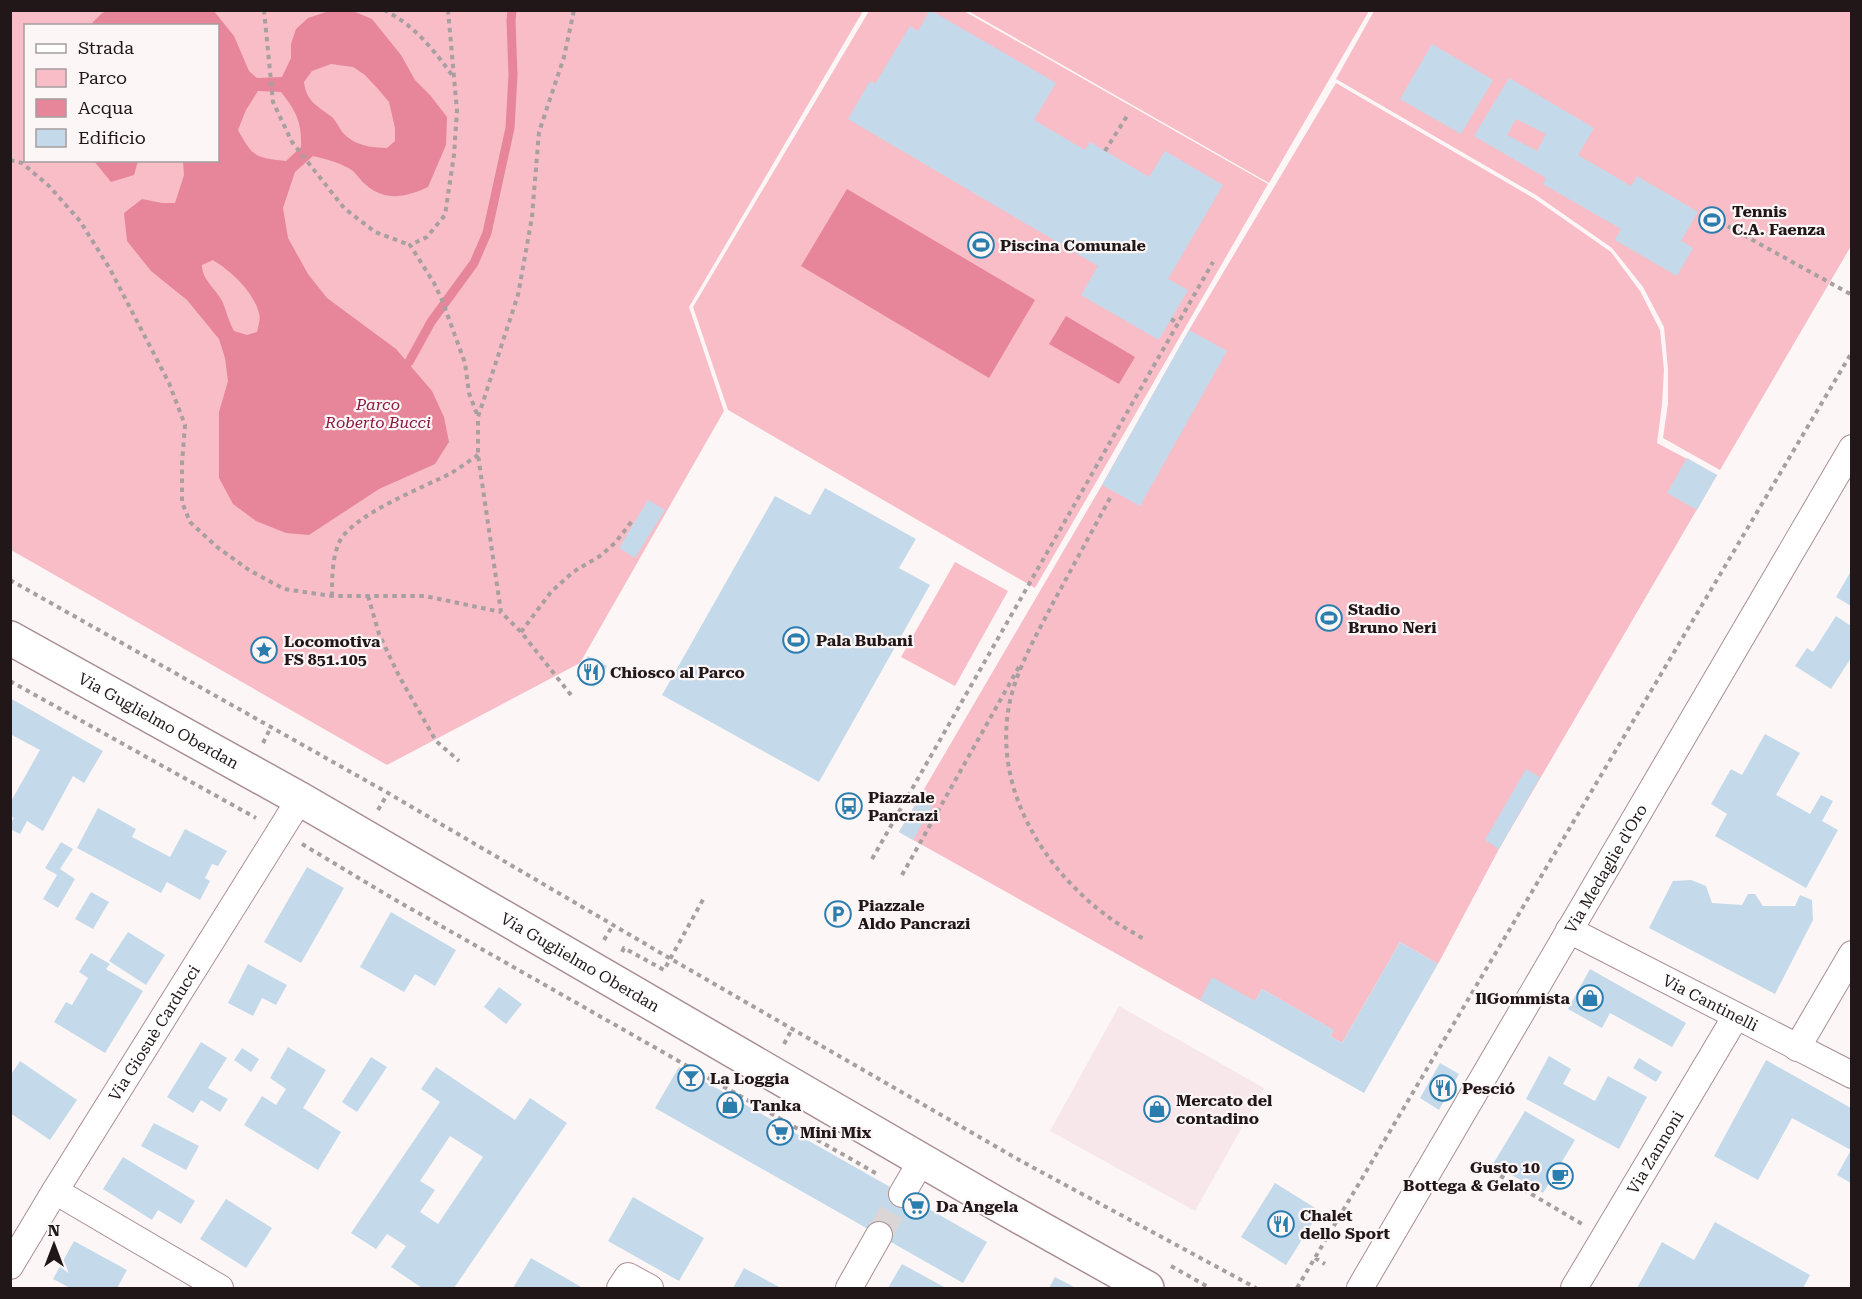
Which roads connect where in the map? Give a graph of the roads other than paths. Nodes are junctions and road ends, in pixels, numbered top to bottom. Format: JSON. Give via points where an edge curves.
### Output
{"nodes":[{"id":1,"x":1848,"y":464,"type":"edge"},
{"id":2,"x":10,"y":638,"type":"edge"},
{"id":3,"x":300,"y":800,"type":"junction"},
{"id":4,"x":1569,"y":930,"type":"junction"},
{"id":5,"x":1851,"y":954,"type":"edge"},
{"id":6,"x":1736,"y":1016,"type":"junction"},
{"id":7,"x":1797,"y":1048,"type":"junction"},
{"id":8,"x":1851,"y":1075,"type":"edge"},
{"id":9,"x":922,"y":1160,"type":"junction"},
{"id":10,"x":895,"y":1187,"type":"tunnel mouth"},
{"id":11,"x":55,"y":1191,"type":"junction"},
{"id":12,"x":879,"y":1235,"type":"tunnel mouth"},
{"id":13,"x":10,"y":1266,"type":"edge"},
{"id":14,"x":220,"y":1288,"type":"edge"},
{"id":15,"x":620,"y":1288,"type":"edge"},
{"id":16,"x":650,"y":1288,"type":"edge"},
{"id":17,"x":849,"y":1288,"type":"edge"},
{"id":18,"x":1147,"y":1288,"type":"edge"},
{"id":19,"x":1360,"y":1288,"type":"edge"},
{"id":20,"x":1574,"y":1288,"type":"edge"}],
"edges":[{"from":1,"to":4,"type":"street","name":"Via Medaglie d'Oro"},
{"from":2,"to":3,"type":"main road","name":"Via Guglielmo Oberdan"},
{"from":3,"to":9,"type":"main road","name":"Via Guglielmo Oberdan"},
{"from":3,"to":11,"type":"street","name":"Via Giosuè Carducci"},
{"from":4,"to":6,"type":"street","name":"Via Cantinelli"},
{"from":4,"to":19,"type":"street","name":"Via Medaglie d'Oro"},
{"from":5,"to":7,"type":"street"},
{"from":6,"to":7,"type":"street","name":"Via Cantinelli"},
{"from":6,"to":20,"type":"street","name":"Via Zannoni"},
{"from":7,"to":8,"type":"street","name":"Via Cantinelli"},
{"from":9,"to":10,"type":"street"},
{"from":9,"to":18,"type":"main road","name":"Via Guglielmo Oberdan"},
{"from":11,"to":13,"type":"street","name":"Via Giosuè Carducci"},
{"from":11,"to":14,"type":"street"},
{"from":12,"to":17,"type":"street"},
{"from":15,"to":16,"type":"street","via":[[628,1276]]}]}
